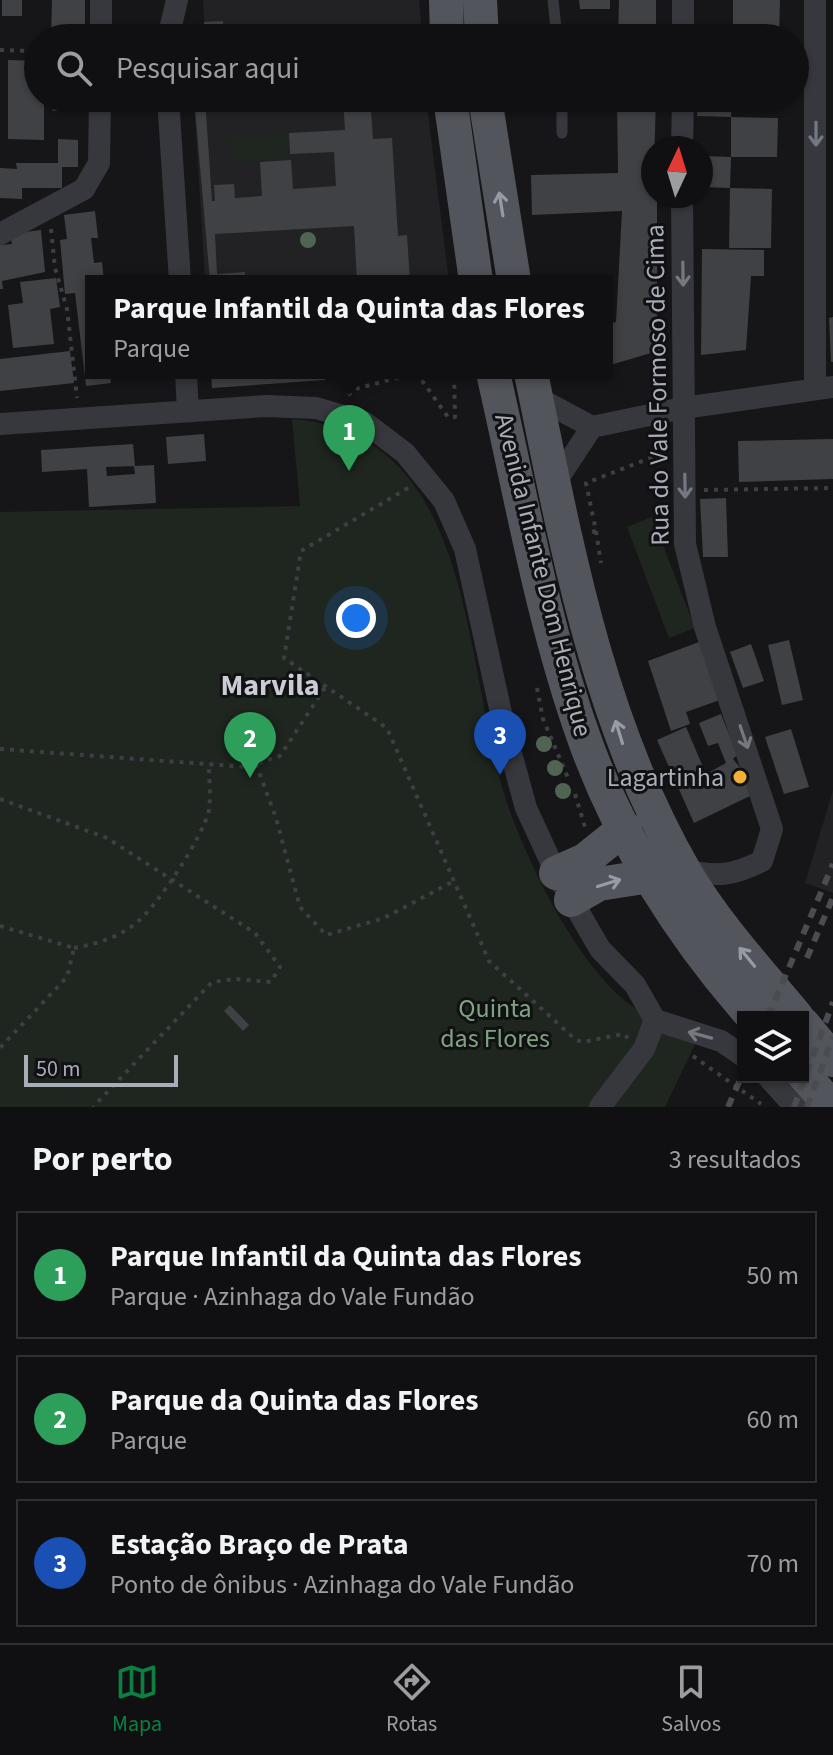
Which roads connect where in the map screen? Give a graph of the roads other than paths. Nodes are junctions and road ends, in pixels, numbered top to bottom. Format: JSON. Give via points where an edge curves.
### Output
{"nodes":[{"id":1,"x":101,"y":0,"type":"edge"},
{"id":2,"x":177,"y":0,"type":"edge"},
{"id":3,"x":446,"y":0,"type":"edge"},
{"id":4,"x":480,"y":0,"type":"edge"},
{"id":5,"x":553,"y":0,"type":"edge"},
{"id":6,"x":683,"y":0,"type":"edge"},
{"id":7,"x":815,"y":0,"type":"edge"},
{"id":8,"x":101,"y":24,"type":"edge"},
{"id":9,"x":171,"y":24,"type":"edge"},
{"id":10,"x":447,"y":24,"type":"edge"},
{"id":11,"x":481,"y":24,"type":"edge"},
{"id":12,"x":556,"y":24,"type":"edge"},
{"id":13,"x":683,"y":24,"type":"edge"},
{"id":14,"x":100,"y":112,"type":"edge"},
{"id":15,"x":169,"y":112,"type":"edge"},
{"id":16,"x":452,"y":112,"type":"edge"},
{"id":17,"x":487,"y":112,"type":"edge"},
{"id":18,"x":562,"y":112,"type":"edge"},
{"id":19,"x":683,"y":112,"type":"edge"},
{"id":20,"x":562,"y":133,"type":"dead end"},
{"id":21,"x":682,"y":136,"type":"edge"},
{"id":22,"x":682,"y":208,"type":"edge"},
{"id":23,"x":0,"y":234,"type":"edge"},
{"id":24,"x":180,"y":275,"type":"edge"},
{"id":25,"x":475,"y":275,"type":"edge"},
{"id":26,"x":513,"y":275,"type":"edge"},
{"id":27,"x":186,"y":379,"type":"edge"},
{"id":28,"x":494,"y":379,"type":"edge"},
{"id":29,"x":534,"y":385,"type":"edge"},
{"id":30,"x":824,"y":388,"type":"edge"},
{"id":31,"x":683,"y":408,"type":"junction"},
{"id":32,"x":188,"y":411,"type":"junction"},
{"id":33,"x":0,"y":424,"type":"edge"},
{"id":34,"x":592,"y":427,"type":"junction"},
{"id":35,"x":555,"y":483,"type":"junction"},
{"id":36,"x":625,"y":828,"type":"junction"},
{"id":37,"x":684,"y":870,"type":"junction"},
{"id":38,"x":650,"y":876,"type":"junction"},
{"id":39,"x":564,"y":886,"type":"junction"},
{"id":40,"x":748,"y":1011,"type":"edge"},
{"id":41,"x":792,"y":1011,"type":"edge"},
{"id":42,"x":655,"y":1020,"type":"junction"},
{"id":43,"x":809,"y":1031,"type":"edge"},
{"id":44,"x":737,"y":1052,"type":"edge"},
{"id":45,"x":833,"y":1060,"type":"edge"},
{"id":46,"x":809,"y":1081,"type":"edge"},
{"id":47,"x":773,"y":1083,"type":"edge"},
{"id":48,"x":600,"y":1107,"type":"edge"},
{"id":49,"x":795,"y":1107,"type":"edge"},
{"id":50,"x":832,"y":1107,"type":"edge"}],
"edges":[{"from":1,"to":8,"type":"street"},
{"from":2,"to":9,"type":"street"},
{"from":3,"to":10,"type":"main road"},
{"from":4,"to":11,"type":"main road"},
{"from":5,"to":12,"type":"lane"},
{"from":6,"to":13,"type":"street"},
{"from":7,"to":30,"type":"street","one_way":true},
{"from":14,"to":23,"type":"street","via":[[99,163],[84,189]]},
{"from":15,"to":24,"type":"street"},
{"from":16,"to":25,"type":"main road"},
{"from":26,"to":17,"type":"main road","one_way":true},
{"from":18,"to":20,"type":"lane"},
{"from":19,"to":21,"type":"street"},
{"from":22,"to":31,"type":"street","name":"Rua do Vale Formoso de Cima","one_way":true},
{"from":27,"to":32,"type":"street"},
{"from":28,"to":36,"type":"main road","name":"Avenida Infante Dom Henrique","via":[[559,655],[584,740]]},
{"from":29,"to":34,"type":"street"},
{"from":29,"to":35,"type":"main road","name":"Avenida Infante Dom Henrique"},
{"from":30,"to":31,"type":"street"},
{"from":31,"to":34,"type":"street"},
{"from":31,"to":37,"type":"street","name":"Rua do Vale Formoso de Cima","one_way":true,"via":[[685,544],[705,627],[772,829],[762,861],[747,869],[716,877]]},
{"from":32,"to":33,"type":"street"},
{"from":32,"to":39,"type":"street","via":[[266,406],[332,410],[376,430],[427,477],[465,549],[515,771],[526,808]]},
{"from":34,"to":35,"type":"street"},
{"from":37,"to":35,"type":"main road","name":"Avenida Infante Dom Henrique","one_way":true,"via":[[623,744],[589,633]]},
{"from":36,"to":38,"type":"main road","name":"Avenida Infante Dom Henrique"},
{"from":36,"to":39,"type":"main road","via":[[585,860]]},
{"from":41,"to":37,"type":"main road","name":"Avenida Infante Dom Henrique","one_way":true},
{"from":39,"to":38,"type":"main road","one_way":true},
{"from":38,"to":40,"type":"main road","name":"Avenida Infante Dom Henrique"},
{"from":39,"to":42,"type":"street","via":[[600,949],[635,985]]},
{"from":44,"to":42,"type":"street","one_way":true,"via":[[721,1041]]},
{"from":42,"to":48,"type":"street","via":[[644,1049]]},
{"from":43,"to":45,"type":"main road"},
{"from":46,"to":50,"type":"main road"},
{"from":47,"to":49,"type":"street"}]}
